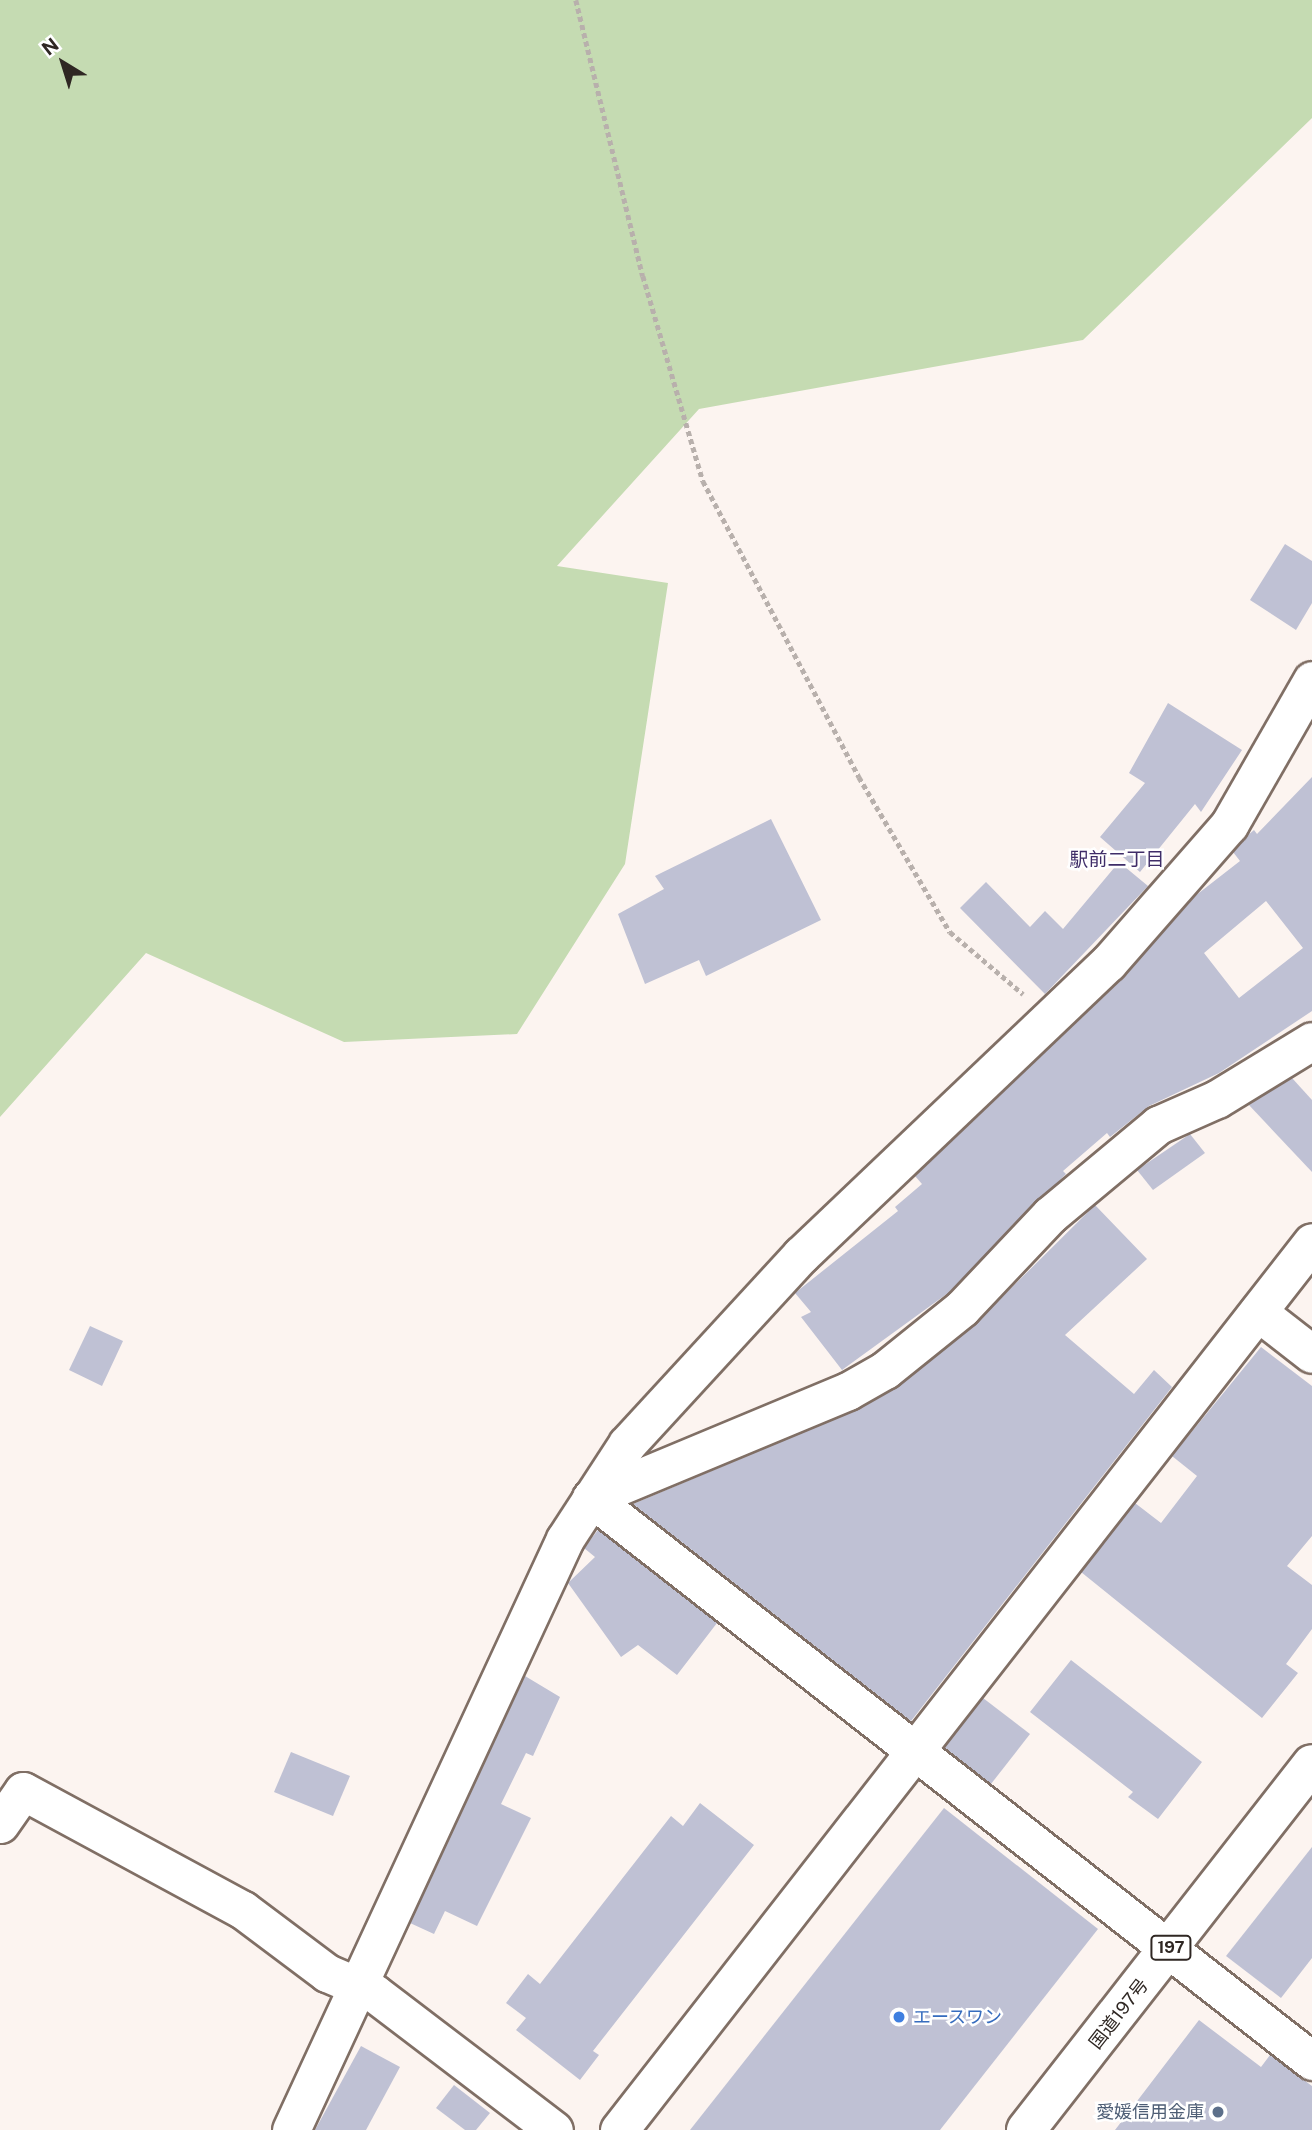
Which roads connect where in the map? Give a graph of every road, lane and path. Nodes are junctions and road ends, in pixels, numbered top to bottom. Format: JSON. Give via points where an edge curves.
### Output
{"nodes":[{"id":1,"x":576,"y":0,"type":"edge"},
{"id":2,"x":1312,"y":680,"type":"edge"},
{"id":3,"x":1051,"y":1018,"type":"junction"},
{"id":4,"x":1312,"y":1041,"type":"edge"},
{"id":5,"x":1312,"y":1242,"type":"edge"},
{"id":6,"x":1258,"y":1312,"type":"junction"},
{"id":7,"x":1312,"y":1354,"type":"edge"},
{"id":8,"x":591,"y":1498,"type":"junction"},
{"id":9,"x":915,"y":1755,"type":"junction"},
{"id":10,"x":1312,"y":1764,"type":"edge"},
{"id":11,"x":0,"y":1824,"type":"edge"},
{"id":12,"x":1169,"y":1951,"type":"junction"},
{"id":13,"x":353,"y":1988,"type":"junction"},
{"id":14,"x":1312,"y":2061,"type":"edge"},
{"id":15,"x":291,"y":2130,"type":"edge"},
{"id":16,"x":554,"y":2130,"type":"edge"},
{"id":17,"x":619,"y":2130,"type":"edge"},
{"id":18,"x":1026,"y":2130,"type":"edge"}],
"edges":[{"from":1,"to":3,"type":"path","via":[[643,276],[703,481],[853,766],[950,932]]},
{"from":2,"to":3,"type":"street","via":[[1229,825],[1108,963]]},
{"from":3,"to":8,"type":"street","via":[[801,1255],[628,1444]]},
{"from":4,"to":8,"type":"street","via":[[1217,1100],[1158,1125],[1050,1214],[962,1308],[885,1370],[848,1391]]},
{"from":5,"to":6,"type":"street"},
{"from":6,"to":7,"type":"street"},
{"from":6,"to":9,"type":"street"},
{"from":8,"to":9,"type":"street"},
{"from":8,"to":13,"type":"street","via":[[565,1539]]},
{"from":9,"to":12,"type":"street"},
{"from":9,"to":17,"type":"street"},
{"from":10,"to":12,"type":"highway","name":"国道197号","number":"197"},
{"from":11,"to":13,"type":"street","via":[[23,1791],[243,1910]]},
{"from":12,"to":14,"type":"street"},
{"from":12,"to":18,"type":"highway","name":"国道197号","number":"197"},
{"from":13,"to":15,"type":"street"},
{"from":13,"to":16,"type":"street","via":[[374,1993]]}]}
